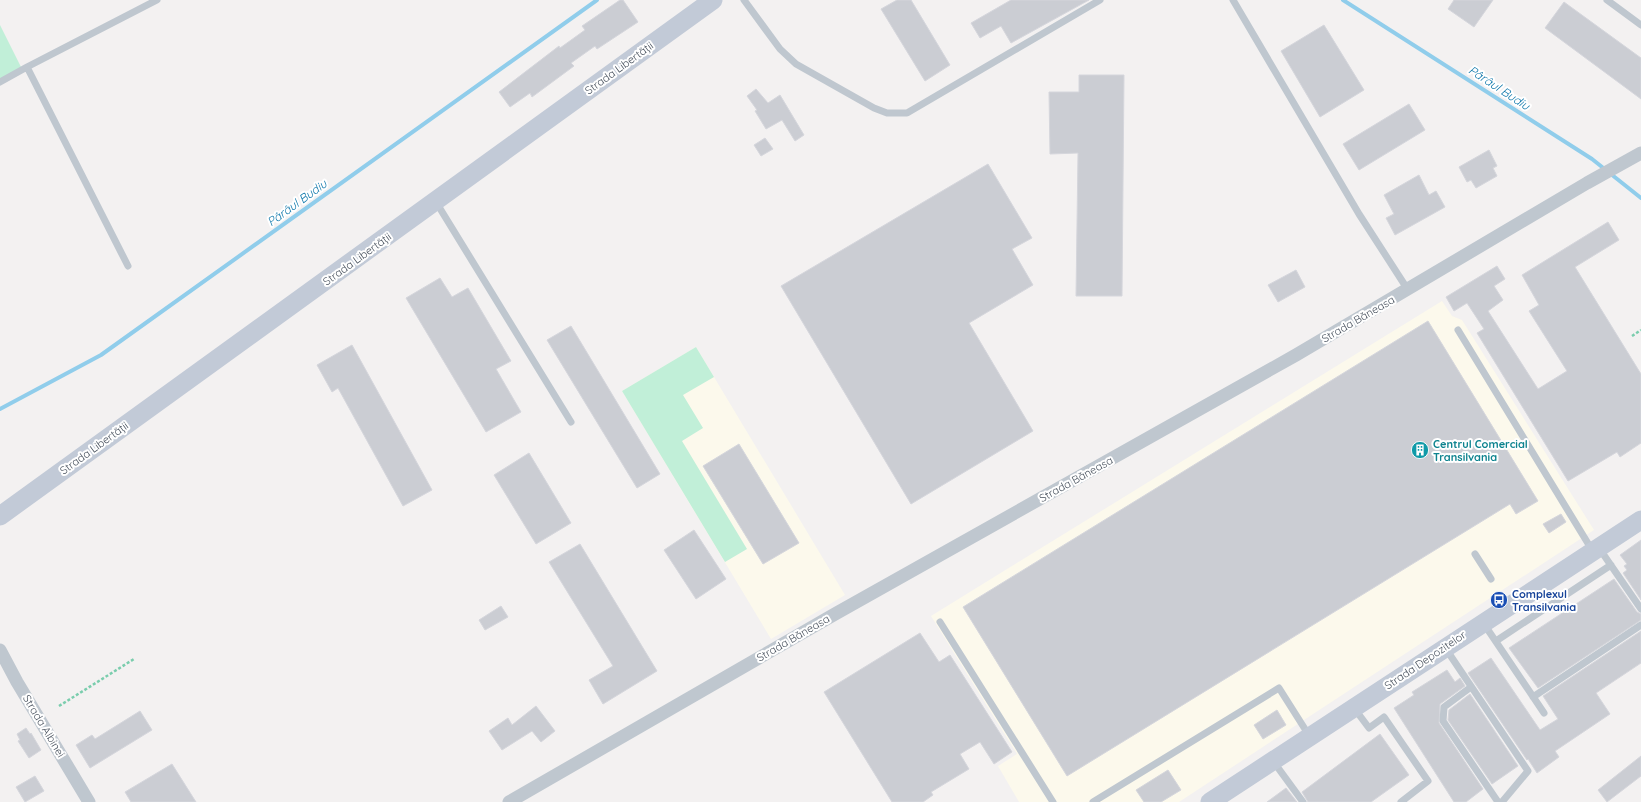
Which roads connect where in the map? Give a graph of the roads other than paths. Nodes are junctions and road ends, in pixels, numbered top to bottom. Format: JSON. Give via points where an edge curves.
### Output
{"nodes":[{"id":1,"x":157,"y":0,"type":"edge"},
{"id":2,"x":713,"y":0,"type":"edge"},
{"id":3,"x":744,"y":0,"type":"edge"},
{"id":4,"x":1100,"y":0,"type":"edge"},
{"id":5,"x":1233,"y":0,"type":"edge"},
{"id":6,"x":1607,"y":0,"type":"edge"},
{"id":7,"x":1641,"y":25,"type":"edge"},
{"id":8,"x":27,"y":67,"type":"junction"},
{"id":9,"x":0,"y":82,"type":"edge"},
{"id":10,"x":1641,"y":153,"type":"edge"},
{"id":11,"x":436,"y":202,"type":"junction"},
{"id":12,"x":128,"y":266,"type":"dead end"},
{"id":13,"x":1408,"y":290,"type":"junction"},
{"id":14,"x":1458,"y":330,"type":"dead end"},
{"id":15,"x":570,"y":422,"type":"dead end"},
{"id":16,"x":0,"y":516,"type":"edge"},
{"id":17,"x":1641,"y":520,"type":"edge"},
{"id":18,"x":1596,"y":549,"type":"junction"},
{"id":19,"x":1474,"y":554,"type":"dead end"},
{"id":20,"x":1612,"y":565,"type":"junction"},
{"id":21,"x":1491,"y":579,"type":"dead end"},
{"id":22,"x":1641,"y":609,"type":"edge"},
{"id":23,"x":940,"y":622,"type":"dead end"},
{"id":24,"x":1483,"y":622,"type":"junction"},
{"id":25,"x":1641,"y":625,"type":"edge"},
{"id":26,"x":1496,"y":640,"type":"junction"},
{"id":27,"x":1444,"y":648,"type":"junction"},
{"id":28,"x":0,"y":650,"type":"edge"},
{"id":29,"x":1472,"y":687,"type":"junction"},
{"id":30,"x":1533,"y":697,"type":"junction"},
{"id":31,"x":1354,"y":708,"type":"junction"},
{"id":32,"x":1544,"y":713,"type":"dead end"},
{"id":33,"x":1310,"y":737,"type":"junction"},
{"id":34,"x":1273,"y":761,"type":"junction"},
{"id":35,"x":89,"y":802,"type":"edge"},
{"id":36,"x":509,"y":802,"type":"edge"},
{"id":37,"x":1054,"y":802,"type":"edge"},
{"id":38,"x":1093,"y":802,"type":"edge"},
{"id":39,"x":1210,"y":802,"type":"edge"},
{"id":40,"x":1303,"y":802,"type":"edge"},
{"id":41,"x":1401,"y":802,"type":"edge"},
{"id":42,"x":1498,"y":802,"type":"edge"},
{"id":43,"x":1502,"y":802,"type":"edge"}],
"edges":[{"from":1,"to":8,"type":"lane"},
{"from":2,"to":11,"type":"main road","name":"Strada Libertății"},
{"from":3,"to":4,"type":"lane","via":[[780,49],[796,64],[887,113],[907,113]]},
{"from":5,"to":13,"type":"lane","via":[[1359,214]]},
{"from":6,"to":7,"type":"lane"},
{"from":8,"to":9,"type":"lane"},
{"from":8,"to":12,"type":"lane"},
{"from":10,"to":13,"type":"street","name":"Strada Băneasa"},
{"from":11,"to":15,"type":"lane"},
{"from":11,"to":16,"type":"main road","name":"Strada Libertății"},
{"from":13,"to":36,"type":"street","name":"Strada Băneasa","via":[[1153,437],[828,618]]},
{"from":14,"to":18,"type":"lane"},
{"from":17,"to":18,"type":"main road","name":"Strada Depozitelor"},
{"from":18,"to":20,"type":"lane"},
{"from":18,"to":24,"type":"main road","name":"Strada Depozitelor"},
{"from":19,"to":21,"type":"lane"},
{"from":20,"to":22,"type":"lane"},
{"from":20,"to":26,"type":"lane"},
{"from":23,"to":37,"type":"lane"},
{"from":24,"to":26,"type":"lane"},
{"from":24,"to":27,"type":"main road","name":"Strada Depozitelor"},
{"from":25,"to":30,"type":"lane"},
{"from":26,"to":30,"type":"lane"},
{"from":27,"to":29,"type":"lane"},
{"from":27,"to":31,"type":"main road","name":"Strada Depozitelor"},
{"from":28,"to":35,"type":"street","name":"Strada Albinei"},
{"from":29,"to":42,"type":"lane","via":[[1444,707],[1443,720]]},
{"from":29,"to":43,"type":"lane","via":[[1528,771]]},
{"from":30,"to":32,"type":"lane"},
{"from":31,"to":33,"type":"main road","name":"Strada Depozitelor"},
{"from":31,"to":41,"type":"lane","via":[[1369,728],[1384,717],[1428,781]]},
{"from":33,"to":34,"type":"main road","name":"Strada Depozitelor"},
{"from":33,"to":38,"type":"lane","via":[[1279,688]]},
{"from":34,"to":39,"type":"main road","name":"Strada Depozitelor"},
{"from":34,"to":40,"type":"lane"}]}
